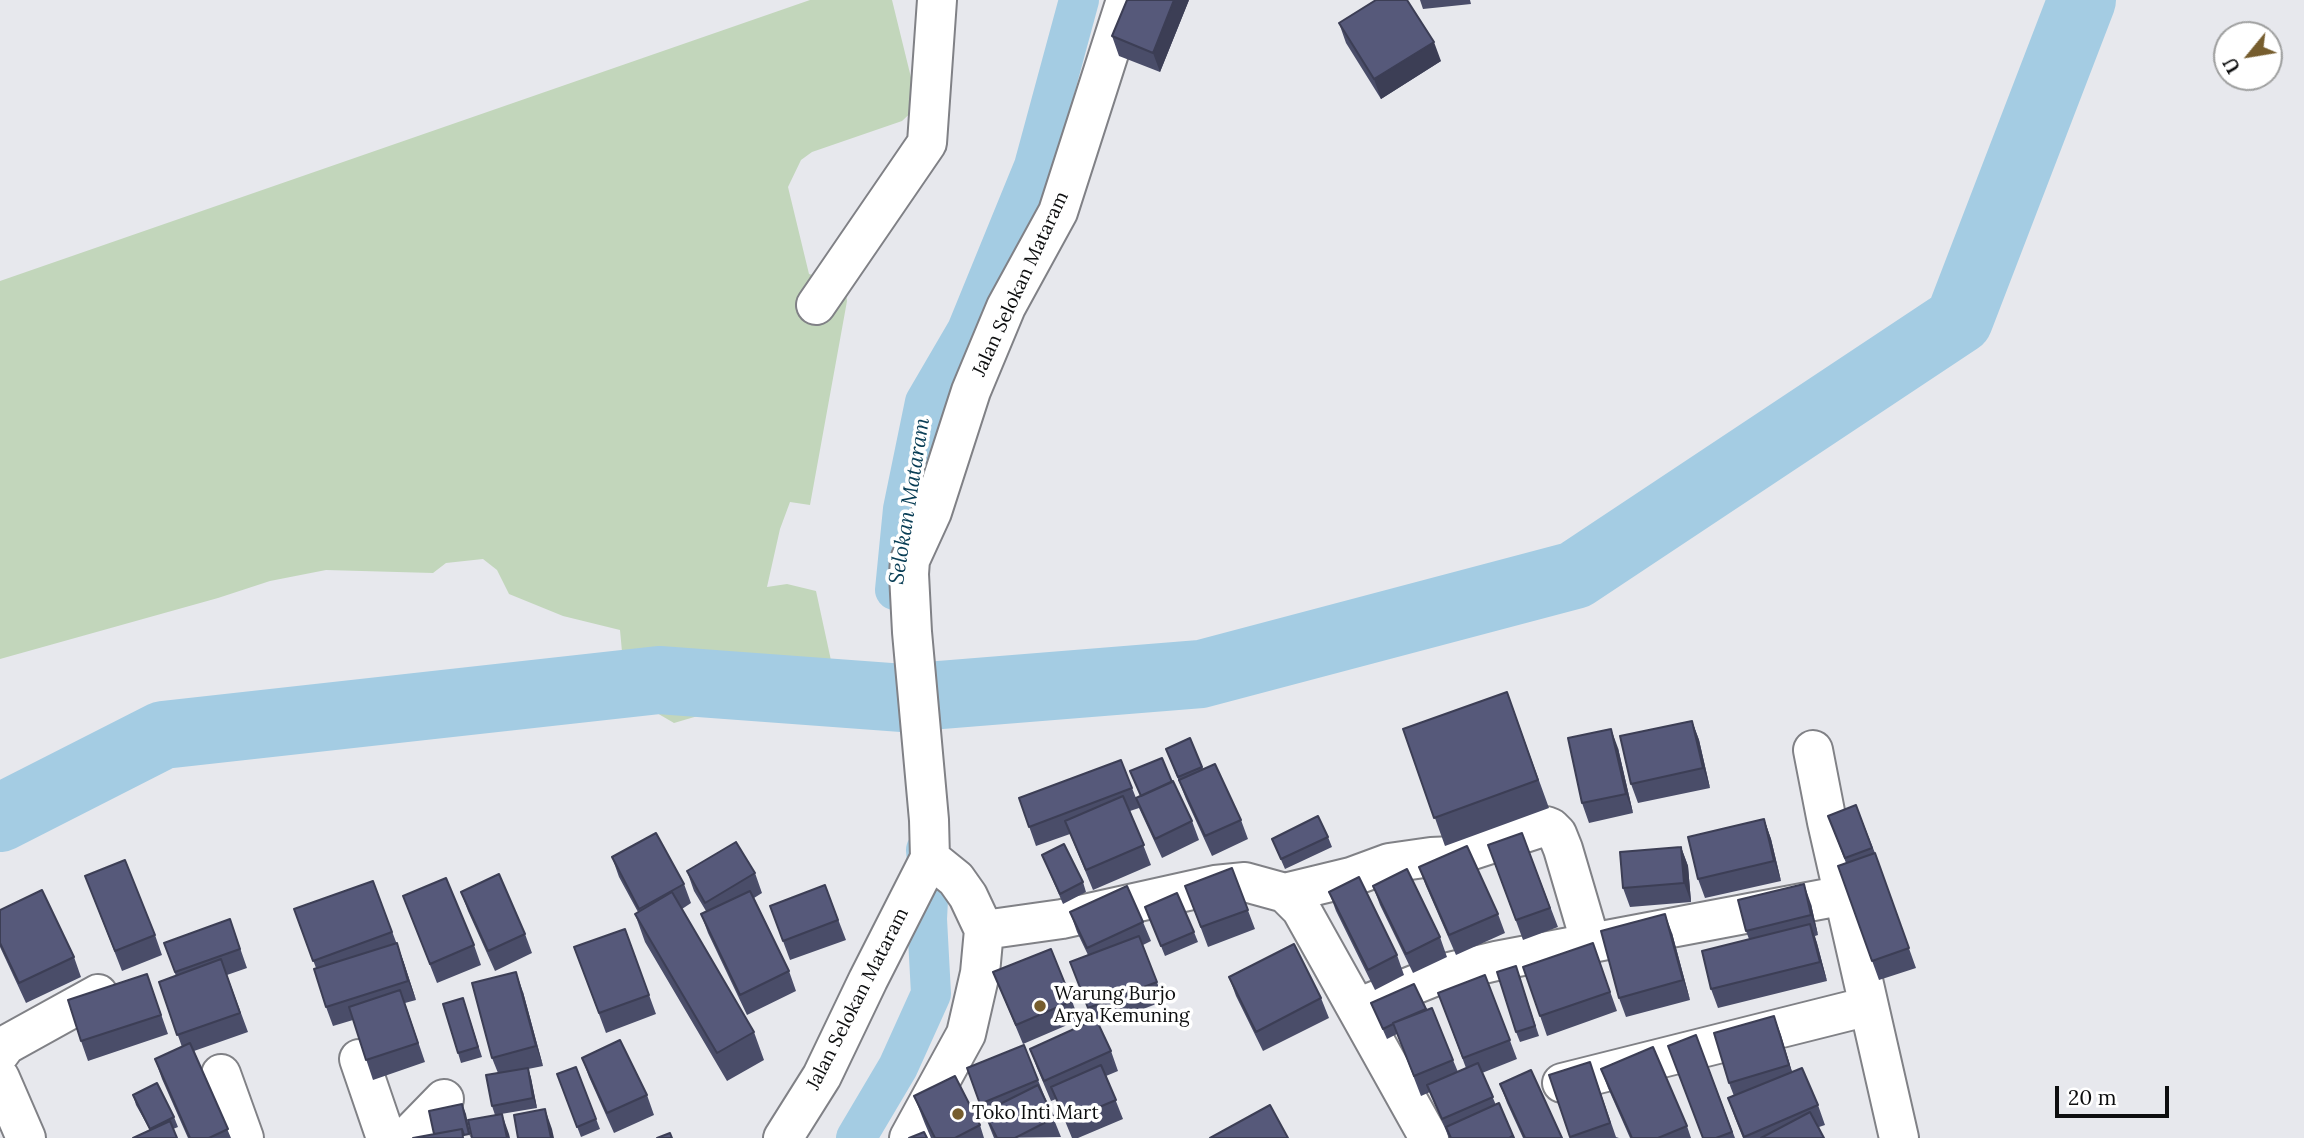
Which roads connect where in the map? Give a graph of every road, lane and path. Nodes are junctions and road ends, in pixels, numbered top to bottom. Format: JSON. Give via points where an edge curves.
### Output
{"nodes":[{"id":1,"x":937,"y":0,"type":"edge"},
{"id":2,"x":1126,"y":0,"type":"edge"},
{"id":3,"x":817,"y":305,"type":"dead end"},
{"id":4,"x":1813,"y":750,"type":"dead end"},
{"id":5,"x":941,"y":867,"type":"junction"},
{"id":6,"x":1285,"y":893,"type":"junction"},
{"id":7,"x":1844,"y":895,"type":"junction"},
{"id":8,"x":984,"y":930,"type":"junction"},
{"id":9,"x":1591,"y":944,"type":"junction"},
{"id":10,"x":99,"y":994,"type":"edge"},
{"id":11,"x":1869,"y":1006,"type":"junction"},
{"id":12,"x":1357,"y":1008,"type":"junction"},
{"id":13,"x":0,"y":1053,"type":"edge"},
{"id":14,"x":359,"y":1059,"type":"edge"},
{"id":15,"x":221,"y":1074,"type":"dead end"},
{"id":16,"x":0,"y":1078,"type":"edge"},
{"id":17,"x":1562,"y":1083,"type":"edge"},
{"id":18,"x":444,"y":1099,"type":"dead end"},
{"id":19,"x":26,"y":1138,"type":"edge"},
{"id":20,"x":244,"y":1138,"type":"edge"},
{"id":21,"x":386,"y":1138,"type":"edge"},
{"id":22,"x":407,"y":1138,"type":"edge"},
{"id":23,"x":783,"y":1138,"type":"edge"},
{"id":24,"x":909,"y":1138,"type":"edge"},
{"id":25,"x":1429,"y":1138,"type":"edge"},
{"id":26,"x":1899,"y":1138,"type":"edge"}],
"edges":[{"from":1,"to":3,"type":"street","via":[[927,143]]},
{"from":2,"to":5,"type":"street","name":"Jalan Selokan Mataram","via":[[1058,212],[1006,307],[971,391],[932,512],[910,560],[929,820]]},
{"from":4,"to":7,"type":"street"},
{"from":5,"to":8,"type":"street","name":"Jalan Selokan Mataram","via":[[968,896]]},
{"from":5,"to":23,"type":"street","name":"Jalan Selokan Mataram"},
{"from":6,"to":8,"type":"street","via":[[1245,882],[1215,885],[1062,919]]},
{"from":6,"to":9,"type":"street","via":[[1389,863],[1454,856],[1546,826],[1563,849]]},
{"from":6,"to":12,"type":"street","via":[[1301,909]]},
{"from":7,"to":9,"type":"street"},
{"from":7,"to":11,"type":"street"},
{"from":8,"to":24,"type":"street","via":[[966,1034]]},
{"from":9,"to":12,"type":"street","via":[[1441,974]]},
{"from":10,"to":13,"type":"street","via":[[6,1045]]},
{"from":11,"to":17,"type":"street"},
{"from":11,"to":26,"type":"street"},
{"from":12,"to":25,"type":"street"},
{"from":14,"to":21,"type":"street"},
{"from":15,"to":20,"type":"street"},
{"from":16,"to":19,"type":"street"},
{"from":18,"to":22,"type":"street"}]}
